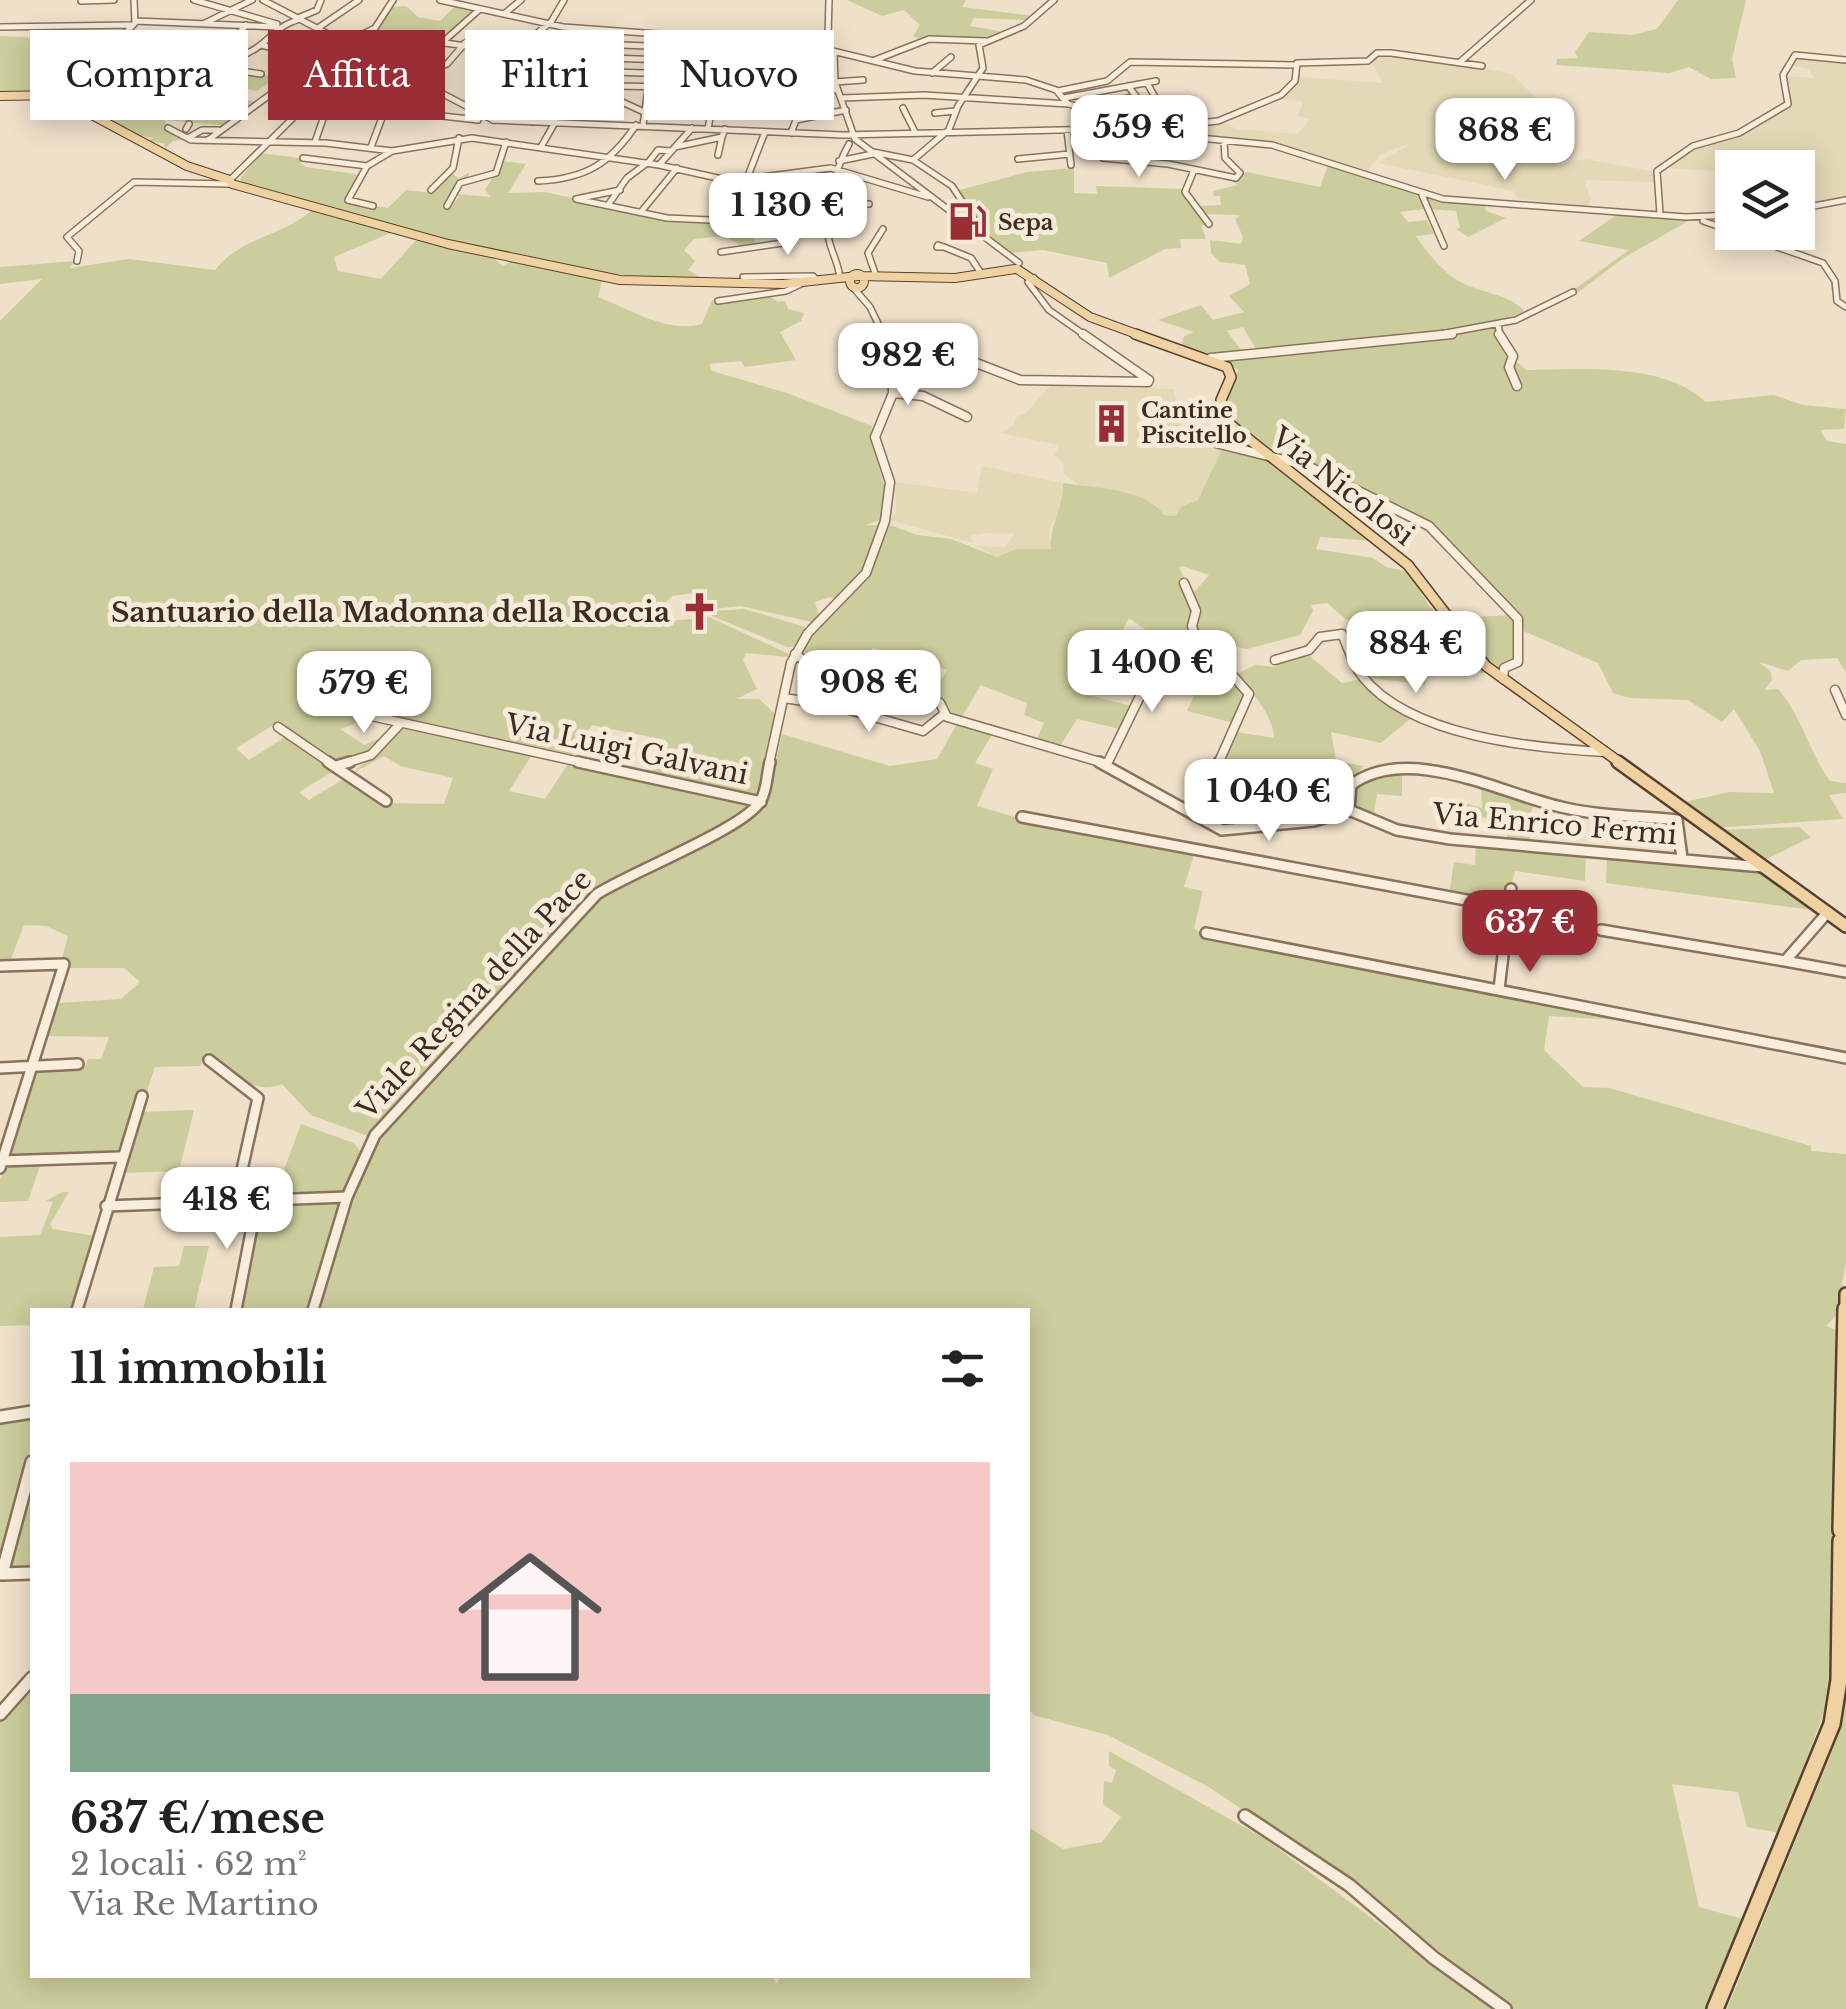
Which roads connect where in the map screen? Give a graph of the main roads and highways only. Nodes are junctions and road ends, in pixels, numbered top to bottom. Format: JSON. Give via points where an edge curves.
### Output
{"nodes":[{"id":1,"x":4,"y":96,"type":"edge"},
{"id":2,"x":868,"y":277,"type":"junction"},
{"id":3,"x":844,"y":281,"type":"junction"},
{"id":4,"x":1839,"y":917,"type":"edge"},
{"id":5,"x":1846,"y":1294,"type":"edge"},
{"id":6,"x":1842,"y":1442,"type":"junction"},
{"id":7,"x":1846,"y":1475,"type":"edge"},
{"id":8,"x":1843,"y":1537,"type":"edge"},
{"id":9,"x":1846,"y":1574,"type":"edge"},
{"id":10,"x":1840,"y":1608,"type":"junction"},
{"id":11,"x":1715,"y":2009,"type":"edge"}],
"edges":[{"from":1,"to":3,"type":"main road","via":[[60,99],[227,182],[448,244],[608,278],[686,284]]},
{"from":2,"to":3,"type":"main road"},
{"from":2,"to":3,"type":"main road"},
{"from":2,"to":4,"type":"main road","name":"Via Nicolosi","via":[[950,278],[1017,266],[1090,317],[1212,358],[1231,373],[1221,400],[1227,422],[1408,565],[1470,650],[1502,679]]},
{"from":5,"to":6,"type":"main road"},
{"from":6,"to":7,"type":"main road"},
{"from":6,"to":8,"type":"main road"},
{"from":8,"to":10,"type":"main road"},
{"from":9,"to":10,"type":"main road"},
{"from":10,"to":11,"type":"main road","via":[[1832,1724]]}]}
